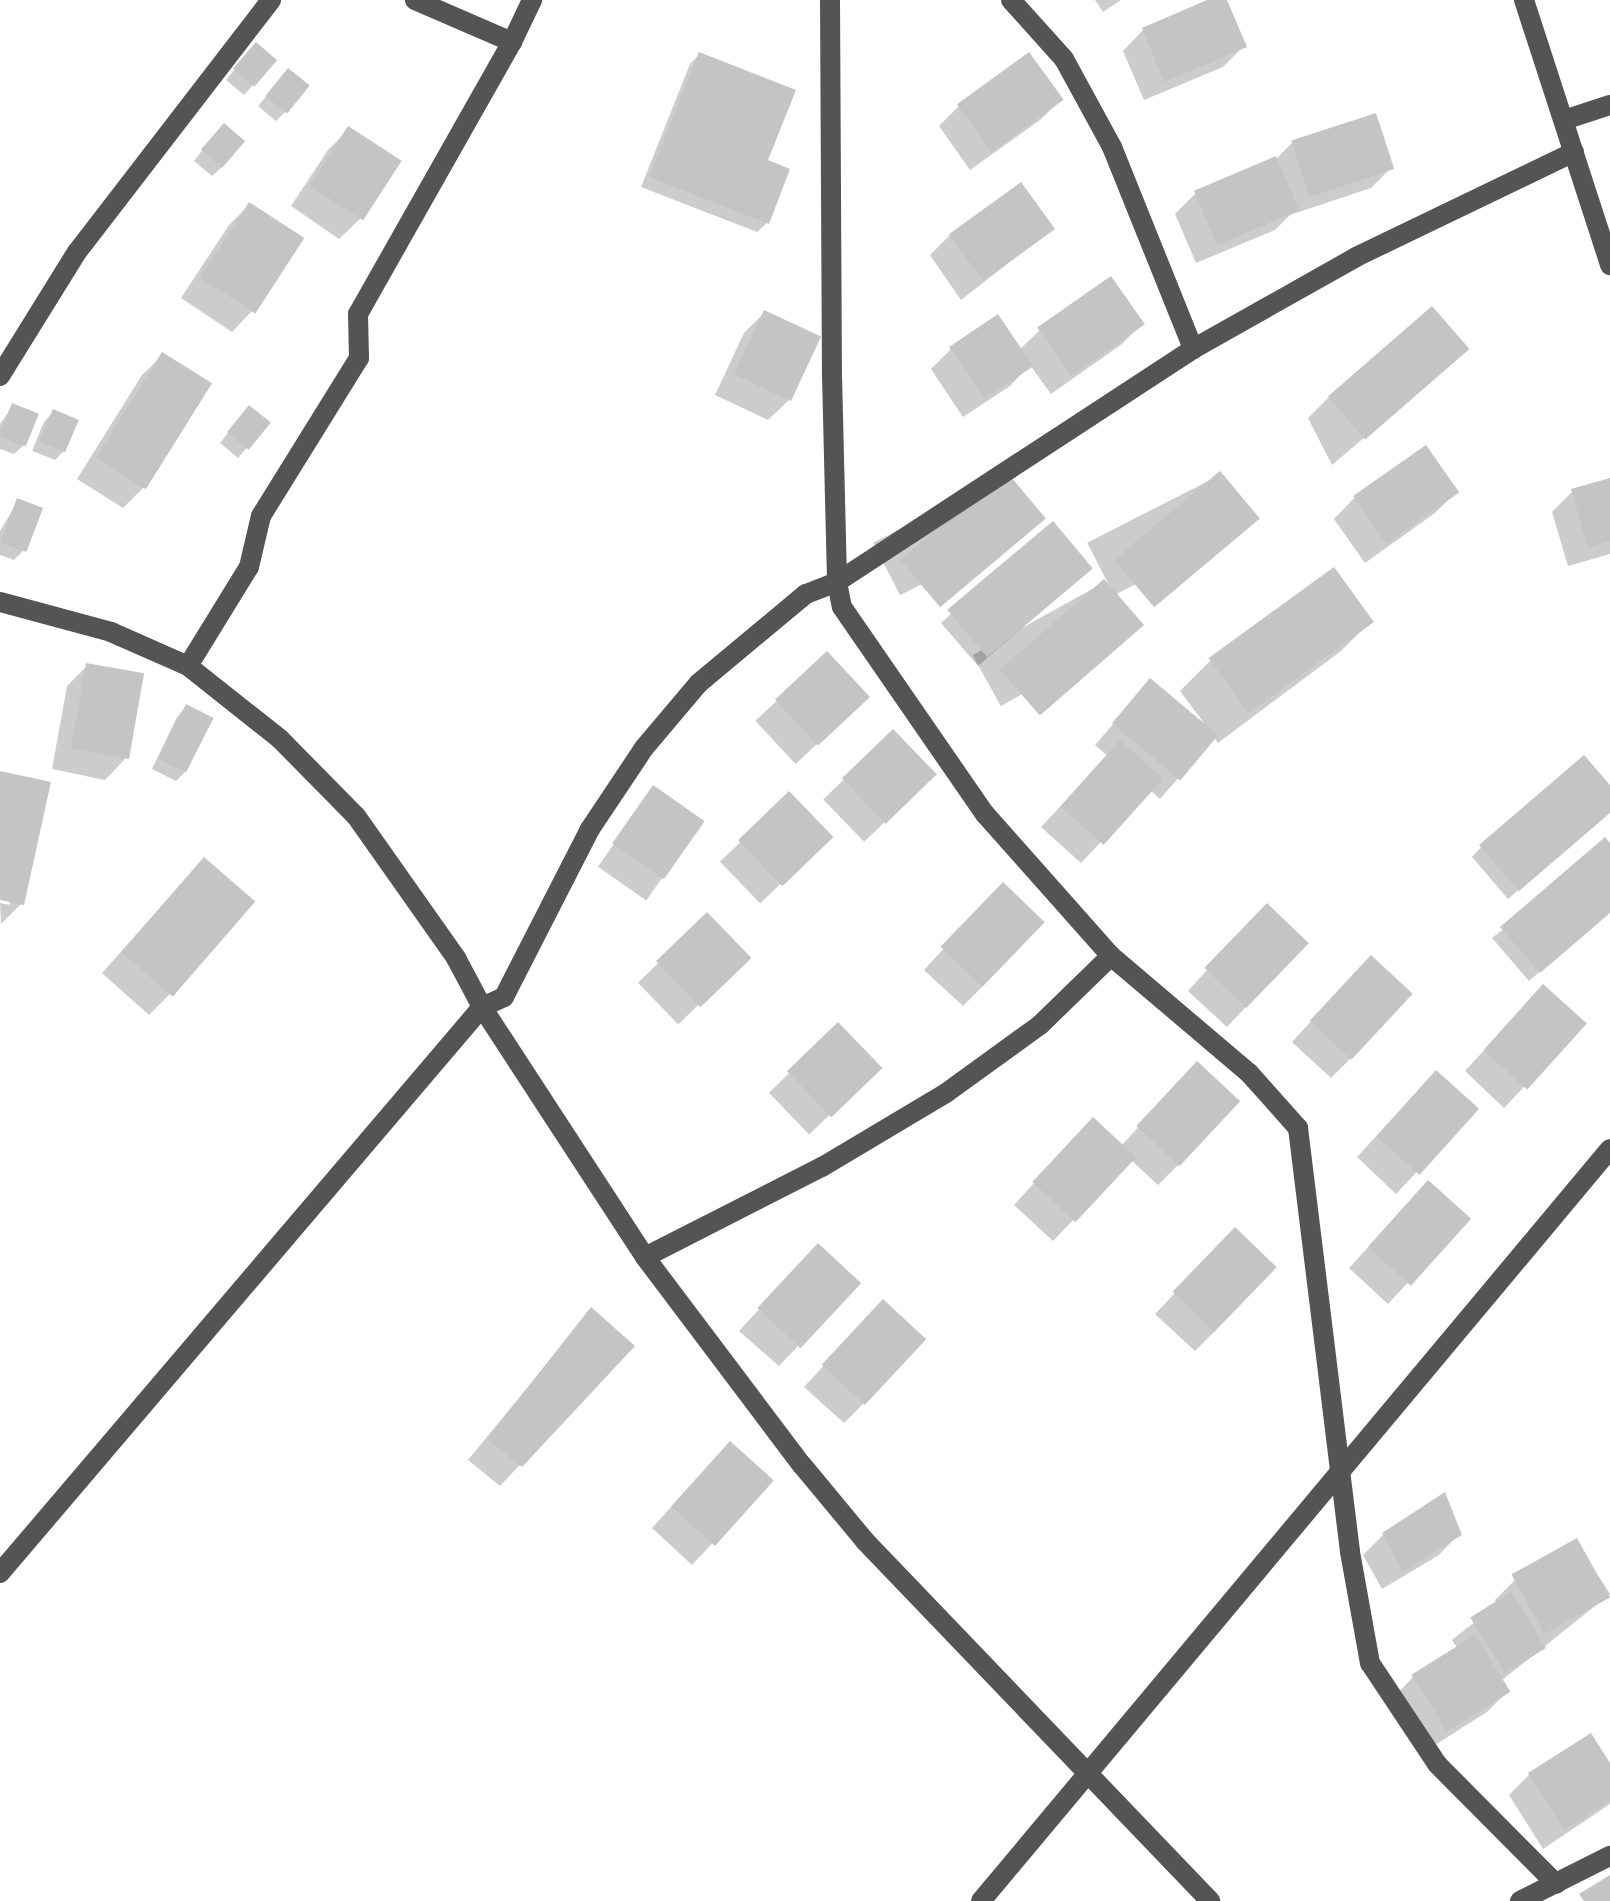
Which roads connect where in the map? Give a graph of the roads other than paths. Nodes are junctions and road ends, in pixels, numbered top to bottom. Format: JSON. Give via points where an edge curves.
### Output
{"nodes":[{"id":1,"x":271,"y":0,"type":"edge"},
{"id":2,"x":415,"y":0,"type":"edge"},
{"id":3,"x":532,"y":0,"type":"edge"},
{"id":4,"x":830,"y":0,"type":"edge"},
{"id":5,"x":1012,"y":0,"type":"edge"},
{"id":6,"x":1524,"y":0,"type":"edge"},
{"id":7,"x":512,"y":42,"type":"junction"},
{"id":8,"x":1610,"y":105,"type":"edge"},
{"id":9,"x":1564,"y":120,"type":"junction"},
{"id":10,"x":1574,"y":152,"type":"junction"},
{"id":11,"x":1610,"y":265,"type":"edge"},
{"id":12,"x":1193,"y":349,"type":"junction"},
{"id":13,"x":0,"y":376,"type":"edge"},
{"id":14,"x":837,"y":582,"type":"junction"},
{"id":15,"x":0,"y":602,"type":"edge"},
{"id":16,"x":188,"y":666,"type":"junction"},
{"id":17,"x":1111,"y":956,"type":"junction"},
{"id":18,"x":482,"y":1007,"type":"junction"},
{"id":19,"x":1610,"y":1149,"type":"edge"},
{"id":20,"x":644,"y":1257,"type":"junction"},
{"id":21,"x":1340,"y":1470,"type":"junction"},
{"id":22,"x":2,"y":1569,"type":"edge"},
{"id":23,"x":1086,"y":1777,"type":"junction"},
{"id":24,"x":1610,"y":1856,"type":"edge"},
{"id":25,"x":1556,"y":1884,"type":"junction"},
{"id":26,"x":982,"y":1901,"type":"edge"},
{"id":27,"x":1210,"y":1901,"type":"edge"},
{"id":28,"x":1520,"y":1901,"type":"edge"}],
"edges":[{"from":1,"to":13,"type":"street","via":[[77,252]]},
{"from":2,"to":7,"type":"street"},
{"from":3,"to":7,"type":"street"},
{"from":4,"to":14,"type":"street"},
{"from":5,"to":12,"type":"street","via":[[1064,59],[1112,146]]},
{"from":6,"to":9,"type":"street"},
{"from":7,"to":16,"type":"street","via":[[358,314],[358,358],[261,516],[248,568]]},
{"from":8,"to":9,"type":"street"},
{"from":9,"to":10,"type":"street"},
{"from":10,"to":11,"type":"street"},
{"from":10,"to":12,"type":"street","via":[[1356,258]]},
{"from":12,"to":14,"type":"street"},
{"from":14,"to":17,"type":"street","via":[[842,607],[985,814]]},
{"from":14,"to":18,"type":"street","via":[[806,594],[699,683],[672,714],[590,830],[504,997]]},
{"from":15,"to":16,"type":"street","via":[[111,632]]},
{"from":16,"to":18,"type":"street","via":[[280,739],[356,816],[456,958]]},
{"from":17,"to":20,"type":"street","via":[[1040,1025],[946,1093]]},
{"from":17,"to":21,"type":"street","via":[[1250,1072],[1298,1128]]},
{"from":18,"to":20,"type":"street"},
{"from":18,"to":22,"type":"street"},
{"from":19,"to":21,"type":"street"},
{"from":20,"to":23,"type":"street","via":[[865,1541]]},
{"from":21,"to":23,"type":"street"},
{"from":21,"to":25,"type":"street","via":[[1370,1663],[1438,1764]]},
{"from":23,"to":26,"type":"street"},
{"from":23,"to":27,"type":"street"},
{"from":24,"to":25,"type":"street"},
{"from":25,"to":28,"type":"street"}]}
